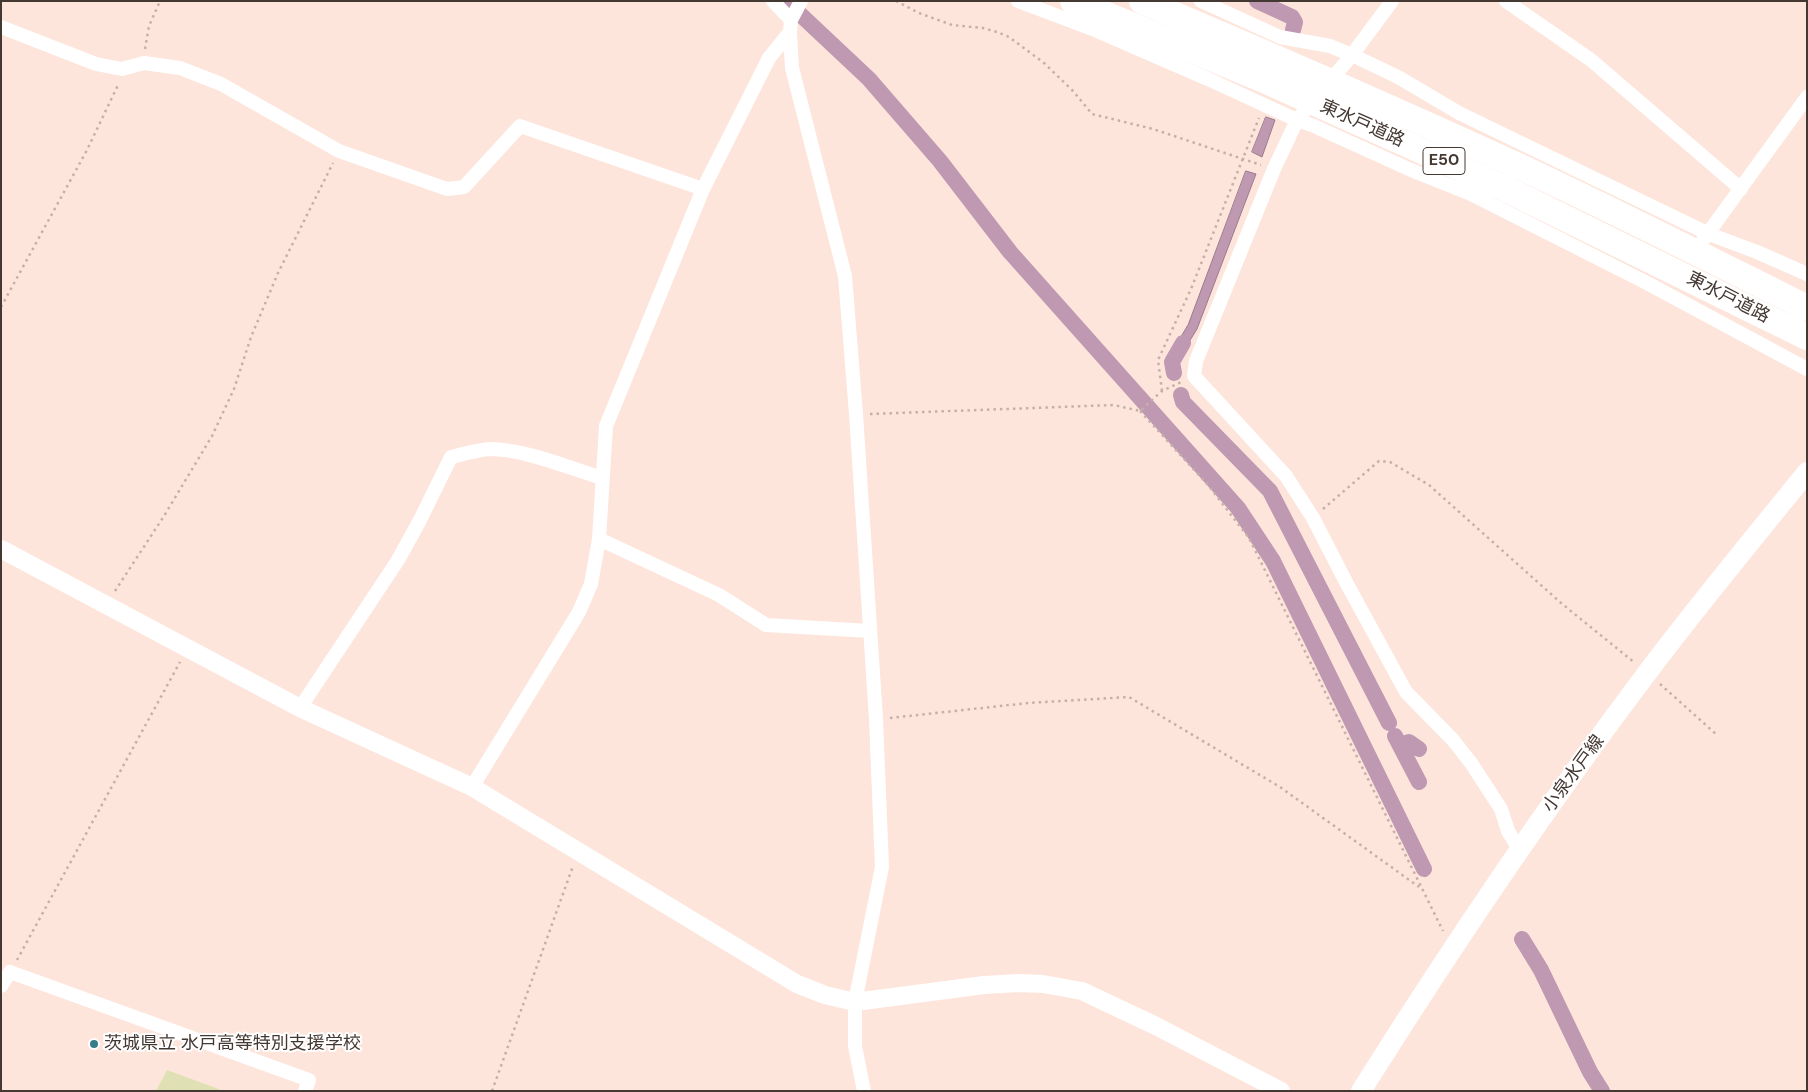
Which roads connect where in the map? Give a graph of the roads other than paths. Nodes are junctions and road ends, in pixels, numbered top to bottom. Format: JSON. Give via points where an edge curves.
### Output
{"nodes":[{"id":1,"x":774,"y":1,"type":"edge"},
{"id":2,"x":801,"y":1,"type":"edge"},
{"id":3,"x":1018,"y":1,"type":"edge"},
{"id":4,"x":1073,"y":1,"type":"edge"},
{"id":5,"x":1142,"y":1,"type":"edge"},
{"id":6,"x":1201,"y":1,"type":"edge"},
{"id":7,"x":1392,"y":1,"type":"edge"},
{"id":8,"x":1506,"y":1,"type":"edge"},
{"id":9,"x":791,"y":23,"type":"junction"},
{"id":10,"x":1,"y":27,"type":"edge"},
{"id":11,"x":1352,"y":55,"type":"junction"},
{"id":12,"x":1807,"y":97,"type":"edge"},
{"id":13,"x":1297,"y":120,"type":"junction"},
{"id":14,"x":1741,"y":189,"type":"junction"},
{"id":15,"x":703,"y":190,"type":"junction"},
{"id":16,"x":1709,"y":234,"type":"junction"},
{"id":17,"x":1807,"y":274,"type":"edge"},
{"id":18,"x":1655,"y":288,"type":"junction"},
{"id":19,"x":1807,"y":308,"type":"edge"},
{"id":20,"x":1807,"y":337,"type":"edge"},
{"id":21,"x":1807,"y":369,"type":"edge"},
{"id":22,"x":1807,"y":472,"type":"edge"},
{"id":23,"x":602,"y":478,"type":"junction"},
{"id":24,"x":599,"y":539,"type":"junction"},
{"id":25,"x":1,"y":548,"type":"edge"},
{"id":26,"x":870,"y":631,"type":"junction"},
{"id":27,"x":300,"y":708,"type":"junction"},
{"id":28,"x":472,"y":787,"type":"junction"},
{"id":29,"x":1519,"y":849,"type":"junction"},
{"id":30,"x":1,"y":986,"type":"edge"},
{"id":31,"x":855,"y":1002,"type":"junction"},
{"id":32,"x":305,"y":1091,"type":"edge"},
{"id":33,"x":864,"y":1091,"type":"edge"},
{"id":34,"x":1282,"y":1091,"type":"edge"},
{"id":35,"x":1361,"y":1091,"type":"edge"}],
"edges":[{"from":1,"to":9,"type":"street"},
{"from":2,"to":9,"type":"street"},
{"from":3,"to":13,"type":"street","via":[[1095,30]]},
{"from":4,"to":20,"type":"highway","name":"東水戸道路","number":"E50","via":[[1264,80],[1502,187]]},
{"from":5,"to":19,"type":"highway","name":"東水戸道路","number":"E50","via":[[1513,164]]},
{"from":6,"to":11,"type":"street","via":[[1280,37],[1330,46]]},
{"from":7,"to":11,"type":"street"},
{"from":8,"to":14,"type":"street","via":[[1591,60]]},
{"from":9,"to":15,"type":"street","via":[[769,58]]},
{"from":9,"to":26,"type":"street","via":[[792,68],[845,276]]},
{"from":10,"to":15,"type":"street","via":[[96,64],[122,69],[144,63],[180,68],[220,84],[339,150],[447,189],[464,187],[520,126]]},
{"from":11,"to":13,"type":"street"},
{"from":11,"to":16,"type":"street","via":[[1398,77],[1459,113]]},
{"from":12,"to":14,"type":"street"},
{"from":13,"to":18,"type":"street","via":[[1471,194]]},
{"from":13,"to":29,"type":"street","via":[[1196,361],[1194,376],[1286,476],[1313,518],[1406,692],[1471,763],[1501,809],[1508,831]]},
{"from":14,"to":16,"type":"street"},
{"from":15,"to":23,"type":"street","via":[[606,426]]},
{"from":16,"to":17,"type":"street"},
{"from":16,"to":18,"type":"street"},
{"from":18,"to":21,"type":"street"},
{"from":22,"to":29,"type":"main road","name":"小泉水戸線","via":[[1647,673]]},
{"from":23,"to":24,"type":"street"},
{"from":23,"to":27,"type":"street","via":[[507,451],[489,449],[451,457],[398,560]]},
{"from":24,"to":26,"type":"street","via":[[719,594],[766,625]]},
{"from":24,"to":28,"type":"street","via":[[591,584],[579,612]]},
{"from":25,"to":27,"type":"street"},
{"from":26,"to":31,"type":"street","via":[[882,867]]},
{"from":27,"to":28,"type":"street"},
{"from":28,"to":31,"type":"street","via":[[797,984]]},
{"from":29,"to":35,"type":"main road","name":"小泉水戸線"},
{"from":30,"to":32,"type":"street","via":[[10,972],[309,1080]]},
{"from":31,"to":33,"type":"street","via":[[855,1046]]},
{"from":31,"to":34,"type":"street","via":[[1018,983],[1082,991]]}]}
